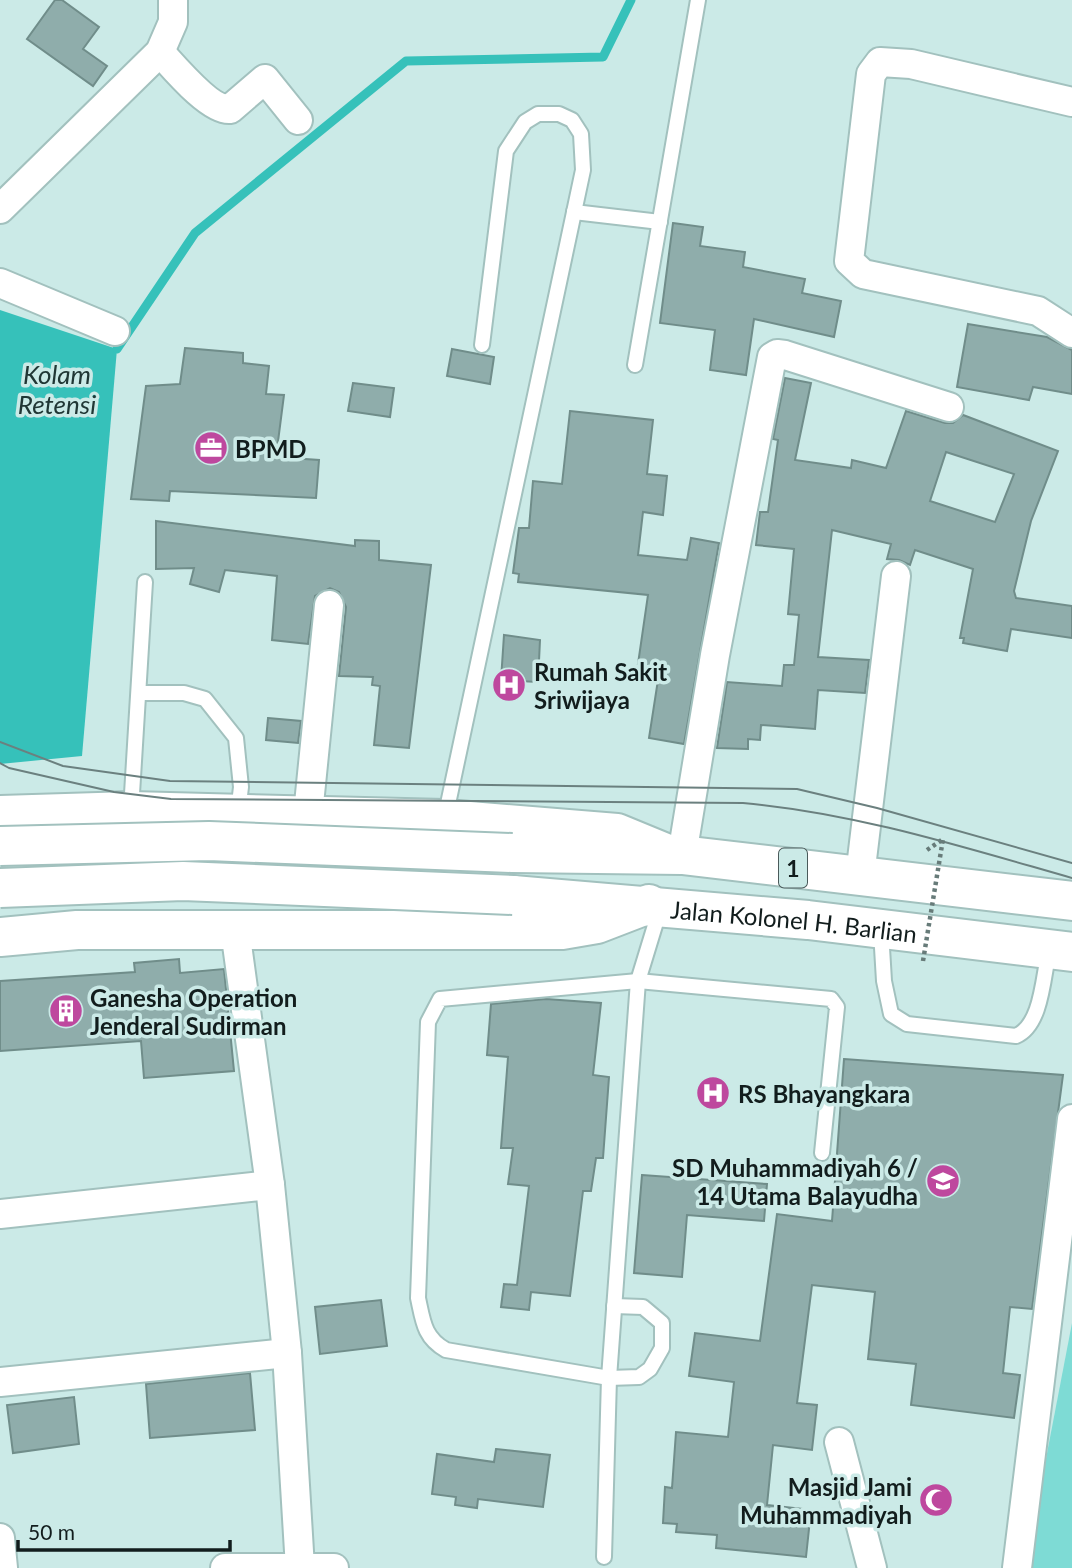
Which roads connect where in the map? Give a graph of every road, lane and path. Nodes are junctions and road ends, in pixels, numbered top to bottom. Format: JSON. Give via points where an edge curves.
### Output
{"nodes":[{"id":1,"x":173,"y":0,"type":"edge"},
{"id":2,"x":698,"y":0,"type":"edge"},
{"id":3,"x":160,"y":51,"type":"junction"},
{"id":4,"x":1072,"y":102,"type":"edge"},
{"id":5,"x":298,"y":120,"type":"dead end"},
{"id":6,"x":0,"y":209,"type":"edge"},
{"id":7,"x":574,"y":212,"type":"junction"},
{"id":8,"x":660,"y":222,"type":"junction"},
{"id":9,"x":0,"y":284,"type":"edge"},
{"id":10,"x":115,"y":331,"type":"dead end"},
{"id":11,"x":1072,"y":333,"type":"edge"},
{"id":12,"x":482,"y":345,"type":"dead end"},
{"id":13,"x":635,"y":365,"type":"dead end"},
{"id":14,"x":949,"y":407,"type":"dead end"},
{"id":15,"x":896,"y":576,"type":"dead end"},
{"id":16,"x":145,"y":582,"type":"dead end"},
{"id":17,"x":330,"y":606,"type":"dead end"},
{"id":18,"x":138,"y":692,"type":"junction"},
{"id":19,"x":77,"y":811,"type":"junction"},
{"id":20,"x":131,"y":811,"type":"junction"},
{"id":21,"x":237,"y":813,"type":"junction"},
{"id":22,"x":308,"y":814,"type":"junction"},
{"id":23,"x":0,"y":815,"type":"edge"},
{"id":24,"x":445,"y":819,"type":"junction"},
{"id":25,"x":943,"y":839,"type":"dead end"},
{"id":26,"x":0,"y":846,"type":"edge"},
{"id":27,"x":675,"y":855,"type":"junction"},
{"id":28,"x":860,"y":876,"type":"junction"},
{"id":29,"x":0,"y":888,"type":"edge"},
{"id":30,"x":1072,"y":901,"type":"edge"},
{"id":31,"x":655,"y":905,"type":"junction"},
{"id":32,"x":77,"y":930,"type":"junction"},
{"id":33,"x":235,"y":930,"type":"junction"},
{"id":34,"x":881,"y":931,"type":"junction"},
{"id":35,"x":0,"y":937,"type":"edge"},
{"id":36,"x":1061,"y":951,"type":"edge"},
{"id":37,"x":923,"y":961,"type":"dead end"},
{"id":38,"x":639,"y":981,"type":"junction"},
{"id":39,"x":1072,"y":1119,"type":"edge"},
{"id":40,"x":822,"y":1153,"type":"dead end"},
{"id":41,"x":270,"y":1185,"type":"junction"},
{"id":42,"x":0,"y":1214,"type":"edge"},
{"id":43,"x":614,"y":1306,"type":"junction"},
{"id":44,"x":287,"y":1353,"type":"junction"},
{"id":45,"x":609,"y":1378,"type":"junction"},
{"id":46,"x":0,"y":1382,"type":"edge"},
{"id":47,"x":839,"y":1442,"type":"dead end"},
{"id":48,"x":0,"y":1538,"type":"edge"},
{"id":49,"x":604,"y":1557,"type":"dead end"},
{"id":50,"x":300,"y":1567,"type":"edge"},
{"id":51,"x":3,"y":1568,"type":"edge"},
{"id":52,"x":225,"y":1568,"type":"edge"},
{"id":53,"x":334,"y":1568,"type":"edge"},
{"id":54,"x":872,"y":1568,"type":"edge"},
{"id":55,"x":1017,"y":1568,"type":"edge"}],
"edges":[{"from":1,"to":3,"type":"street","via":[[173,22]]},
{"from":2,"to":8,"type":"lane"},
{"from":3,"to":5,"type":"street","via":[[221,109],[230,109],[265,79]]},
{"from":3,"to":6,"type":"street"},
{"from":4,"to":11,"type":"street","via":[[911,64],[880,61],[871,74],[849,261],[863,274],[1038,311]]},
{"from":7,"to":8,"type":"lane"},
{"from":7,"to":12,"type":"lane","via":[[583,170],[581,134],[572,120],[559,114],[538,114],[525,122],[506,152]]},
{"from":7,"to":24,"type":"lane"},
{"from":8,"to":13,"type":"lane"},
{"from":9,"to":10,"type":"street"},
{"from":14,"to":27,"type":"street","via":[[785,355],[772,357]]},
{"from":15,"to":28,"type":"street"},
{"from":16,"to":18,"type":"lane"},
{"from":17,"to":22,"type":"street"},
{"from":18,"to":20,"type":"lane"},
{"from":18,"to":21,"type":"lane","via":[[184,693],[205,699],[236,738],[241,787]]},
{"from":19,"to":20,"type":"highway"},
{"from":19,"to":23,"type":"highway"},
{"from":19,"to":32,"type":"highway","via":[[43,831],[27,855],[32,900],[38,909]]},
{"from":20,"to":21,"type":"highway"},
{"from":21,"to":22,"type":"highway"},
{"from":22,"to":24,"type":"highway"},
{"from":24,"to":27,"type":"highway","via":[[617,833]]},
{"from":25,"to":37,"type":"path","bridge":true},
{"from":26,"to":27,"type":"highway","name":"Jalan Kolonel H. Barlian","number":"1","bridge":true,"via":[[209,841]]},
{"from":27,"to":28,"type":"highway","name":"Jalan Kolonel H. Barlian","number":"1"},
{"from":28,"to":30,"type":"highway","name":"Jalan Kolonel H. Barlian","number":"1"},
{"from":29,"to":31,"type":"highway","name":"Jalan Kolonel H. Barlian","number":"1","bridge":true,"via":[[183,881]]},
{"from":31,"to":33,"type":"highway","via":[[597,925],[562,930]]},
{"from":31,"to":34,"type":"highway","name":"Jalan Kolonel H. Barlian","number":"1"},
{"from":31,"to":38,"type":"lane"},
{"from":32,"to":33,"type":"highway"},
{"from":32,"to":35,"type":"highway"},
{"from":33,"to":41,"type":"street"},
{"from":34,"to":36,"type":"highway","name":"Jalan Kolonel H. Barlian","number":"1"},
{"from":34,"to":36,"type":"lane","via":[[884,981],[894,1018],[907,1024],[1016,1036],[1033,1023]]},
{"from":38,"to":40,"type":"lane","via":[[831,999],[837,1007]]},
{"from":38,"to":43,"type":"lane"},
{"from":38,"to":45,"type":"lane","via":[[451,996],[440,999],[428,1022],[418,1298],[425,1330],[432,1342],[446,1350]]},
{"from":39,"to":55,"type":"street"},
{"from":41,"to":42,"type":"street"},
{"from":41,"to":44,"type":"street"},
{"from":43,"to":45,"type":"lane"},
{"from":43,"to":45,"type":"lane","via":[[643,1307],[653,1313],[663,1323],[662,1348],[650,1370],[639,1377]]},
{"from":44,"to":46,"type":"street"},
{"from":44,"to":50,"type":"street"},
{"from":45,"to":49,"type":"lane"},
{"from":47,"to":54,"type":"street"},
{"from":48,"to":51,"type":"street"},
{"from":50,"to":52,"type":"street"},
{"from":50,"to":53,"type":"street"}]}
